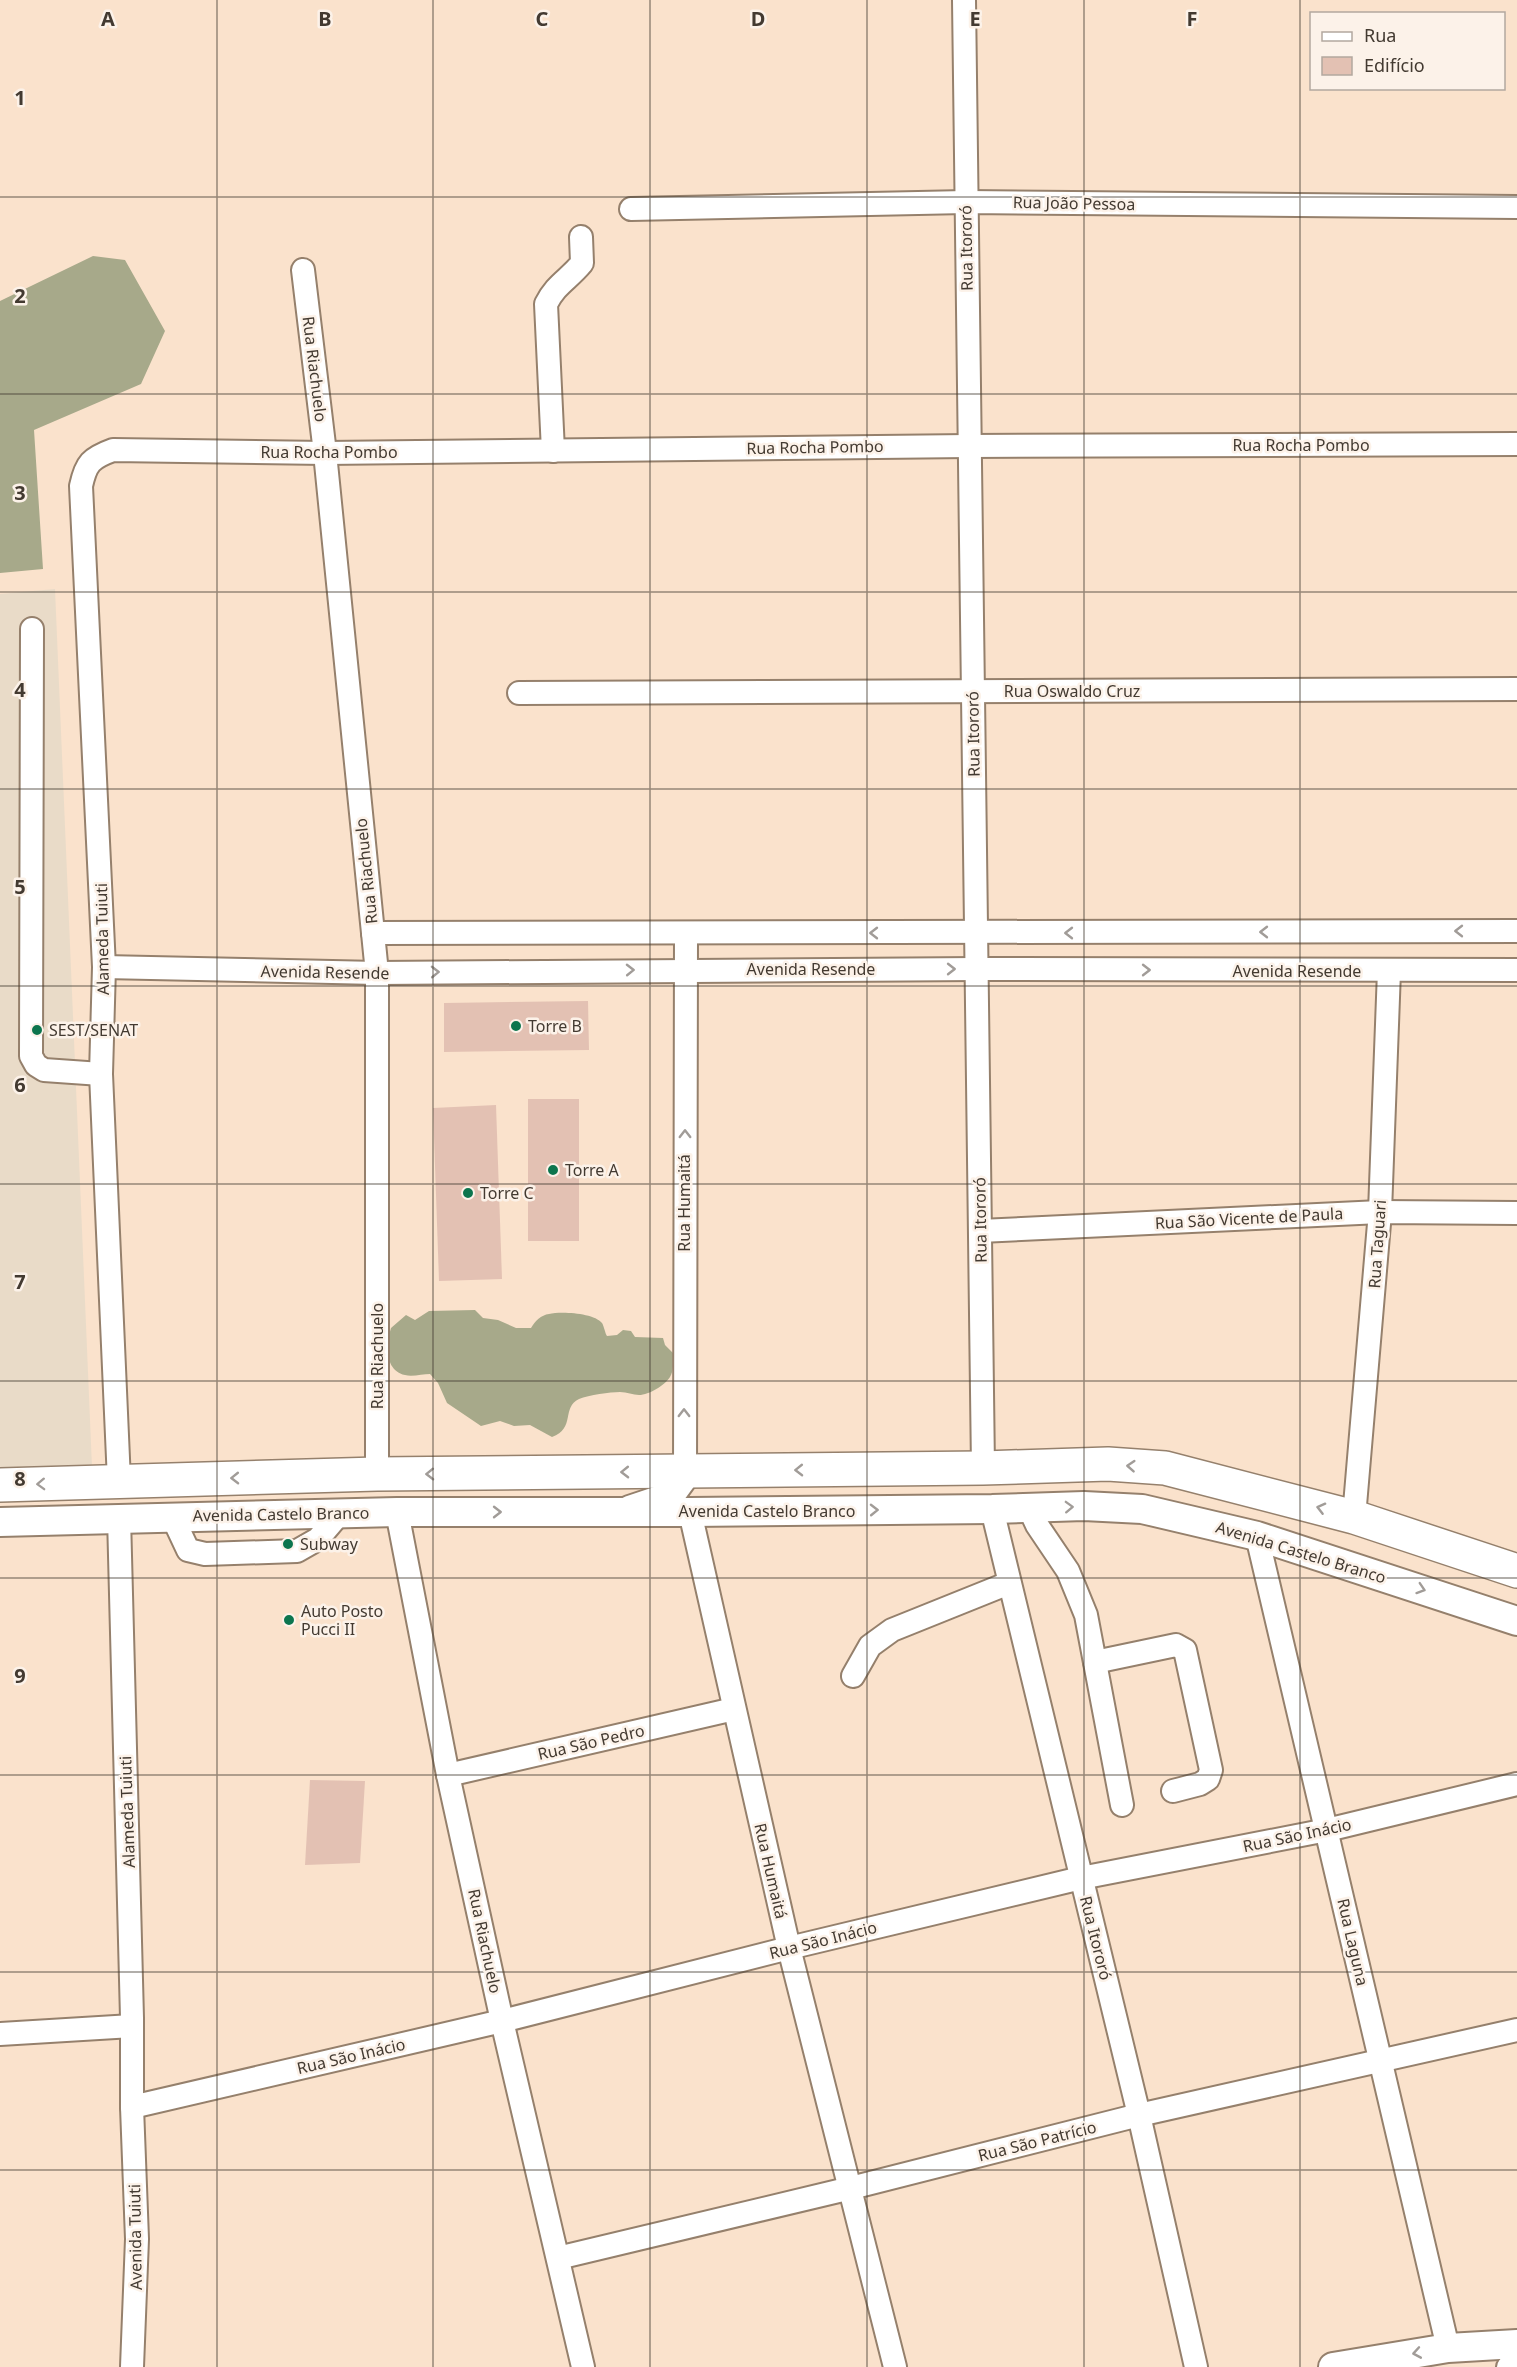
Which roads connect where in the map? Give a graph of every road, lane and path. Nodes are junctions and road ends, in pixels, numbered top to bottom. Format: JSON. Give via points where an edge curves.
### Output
{"nodes":[{"id":1,"x":964,"y":0,"type":"edge"},
{"id":2,"x":966,"y":202,"type":"junction"},
{"id":3,"x":1517,"y":207,"type":"edge"},
{"id":4,"x":631,"y":209,"type":"dead end"},
{"id":5,"x":581,"y":237,"type":"dead end"},
{"id":6,"x":303,"y":270,"type":"dead end"},
{"id":7,"x":1517,"y":444,"type":"edge"},
{"id":8,"x":969,"y":446,"type":"junction"},
{"id":9,"x":113,"y":450,"type":"joint"},
{"id":10,"x":554,"y":451,"type":"junction"},
{"id":11,"x":326,"y":453,"type":"junction"},
{"id":12,"x":32,"y":629,"type":"dead end"},
{"id":13,"x":1517,"y":689,"type":"edge"},
{"id":14,"x":973,"y":691,"type":"junction"},
{"id":15,"x":519,"y":693,"type":"dead end"},
{"id":16,"x":1510,"y":931,"type":"edge"},
{"id":17,"x":373,"y":933,"type":"junction"},
{"id":18,"x":976,"y":933,"type":"junction"},
{"id":19,"x":686,"y":934,"type":"junction"},
{"id":20,"x":104,"y":967,"type":"junction"},
{"id":21,"x":978,"y":969,"type":"junction"},
{"id":22,"x":685,"y":970,"type":"junction"},
{"id":23,"x":1509,"y":970,"type":"edge"},
{"id":24,"x":1389,"y":971,"type":"junction"},
{"id":25,"x":376,"y":973,"type":"junction"},
{"id":26,"x":101,"y":1074,"type":"junction"},
{"id":27,"x":1380,"y":1212,"type":"junction"},
{"id":28,"x":1517,"y":1213,"type":"edge"},
{"id":29,"x":980,"y":1231,"type":"junction"},
{"id":30,"x":983,"y":1468,"type":"junction"},
{"id":31,"x":684,"y":1472,"type":"junction"},
{"id":32,"x":377,"y":1474,"type":"junction"},
{"id":33,"x":119,"y":1481,"type":"junction"},
{"id":34,"x":0,"y":1485,"type":"edge"},
{"id":35,"x":1029,"y":1508,"type":"junction"},
{"id":36,"x":992,"y":1509,"type":"junction"},
{"id":37,"x":397,"y":1512,"type":"junction"},
{"id":38,"x":613,"y":1512,"type":"junction"},
{"id":39,"x":690,"y":1512,"type":"junction"},
{"id":40,"x":340,"y":1513,"type":"junction"},
{"id":41,"x":172,"y":1516,"type":"junction"},
{"id":42,"x":119,"y":1517,"type":"junction"},
{"id":43,"x":1354,"y":1517,"type":"junction"},
{"id":44,"x":0,"y":1522,"type":"edge"},
{"id":45,"x":1257,"y":1536,"type":"junction"},
{"id":46,"x":1517,"y":1571,"type":"edge"},
{"id":47,"x":1009,"y":1583,"type":"junction"},
{"id":48,"x":1517,"y":1621,"type":"edge"},
{"id":49,"x":1095,"y":1662,"type":"junction"},
{"id":50,"x":853,"y":1676,"type":"dead end"},
{"id":51,"x":734,"y":1709,"type":"junction"},
{"id":52,"x":448,"y":1775,"type":"junction"},
{"id":53,"x":1517,"y":1784,"type":"edge"},
{"id":54,"x":1173,"y":1791,"type":"dead end"},
{"id":55,"x":1122,"y":1804,"type":"dead end"},
{"id":56,"x":1327,"y":1830,"type":"junction"},
{"id":57,"x":1081,"y":1878,"type":"junction"},
{"id":58,"x":789,"y":1948,"type":"junction"},
{"id":59,"x":502,"y":2020,"type":"junction"},
{"id":60,"x":132,"y":2026,"type":"junction"},
{"id":61,"x":1517,"y":2030,"type":"edge"},
{"id":62,"x":0,"y":2034,"type":"edge"},
{"id":63,"x":1381,"y":2061,"type":"junction"},
{"id":64,"x":132,"y":2107,"type":"junction"},
{"id":65,"x":1139,"y":2115,"type":"junction"},
{"id":66,"x":851,"y":2188,"type":"junction"},
{"id":67,"x":558,"y":2258,"type":"junction"},
{"id":68,"x":1517,"y":2343,"type":"edge"},
{"id":69,"x":1448,"y":2348,"type":"junction"},
{"id":70,"x":1517,"y":2366,"type":"edge"},
{"id":71,"x":132,"y":2367,"type":"edge"},
{"id":72,"x":583,"y":2367,"type":"edge"},
{"id":73,"x":895,"y":2367,"type":"edge"},
{"id":74,"x":1196,"y":2367,"type":"edge"},
{"id":75,"x":1333,"y":2367,"type":"edge"},
{"id":76,"x":1508,"y":2367,"type":"edge"}],
"edges":[{"from":1,"to":2,"type":"street","name":"Rua Itororó"},
{"from":2,"to":3,"type":"street","name":"Rua João Pessoa"},
{"from":2,"to":4,"type":"street","name":"Rua João Pessoa"},
{"from":2,"to":8,"type":"street","name":"Rua Itororó"},
{"from":5,"to":10,"type":"street","via":[[582,263],[554,288],[546,304]]},
{"from":6,"to":11,"type":"street","name":"Rua Riachuelo"},
{"from":7,"to":8,"type":"street","name":"Rua Rocha Pombo"},
{"from":8,"to":10,"type":"street","name":"Rua Rocha Pombo"},
{"from":8,"to":14,"type":"street","name":"Rua Itororó"},
{"from":9,"to":11,"type":"street","name":"Rua Rocha Pombo"},
{"from":9,"to":20,"type":"street","name":"Alameda Tuiuti","via":[[85,467],[81,486]]},
{"from":10,"to":11,"type":"street","name":"Rua Rocha Pombo"},
{"from":11,"to":17,"type":"street","name":"Rua Riachuelo"},
{"from":12,"to":26,"type":"street","via":[[30,1056],[44,1070]]},
{"from":13,"to":14,"type":"street","name":"Rua Oswaldo Cruz"},
{"from":14,"to":15,"type":"street","name":"Rua Oswaldo Cruz"},
{"from":14,"to":18,"type":"street","name":"Rua Itororó"},
{"from":16,"to":18,"type":"street","one_way":true},
{"from":16,"to":23,"type":"street"},
{"from":17,"to":19,"type":"street"},
{"from":17,"to":25,"type":"street","name":"Rua Riachuelo"},
{"from":18,"to":19,"type":"street","one_way":true},
{"from":18,"to":21,"type":"street","name":"Rua Itororó"},
{"from":19,"to":22,"type":"street","name":"Rua Humaitá"},
{"from":20,"to":25,"type":"street","name":"Avenida Resende"},
{"from":20,"to":26,"type":"street","name":"Alameda Tuiuti"},
{"from":22,"to":21,"type":"street","name":"Avenida Resende","one_way":true},
{"from":21,"to":24,"type":"street","name":"Avenida Resende","one_way":true},
{"from":21,"to":29,"type":"street","name":"Rua Itororó"},
{"from":25,"to":22,"type":"street","name":"Avenida Resende","one_way":true},
{"from":31,"to":22,"type":"street","name":"Rua Humaitá","one_way":true},
{"from":23,"to":24,"type":"street","name":"Avenida Resende"},
{"from":24,"to":27,"type":"street","name":"Rua Taguari"},
{"from":25,"to":32,"type":"street","name":"Rua Riachuelo"},
{"from":26,"to":33,"type":"street","name":"Alameda Tuiuti"},
{"from":27,"to":28,"type":"street","name":"Rua São Vicente de Paula"},
{"from":27,"to":29,"type":"street","name":"Rua São Vicente de Paula"},
{"from":27,"to":43,"type":"street","name":"Rua Taguari"},
{"from":29,"to":30,"type":"street","name":"Rua Itororó"},
{"from":30,"to":31,"type":"highway","one_way":true},
{"from":43,"to":30,"type":"highway","one_way":true,"via":[[1164,1468],[1108,1464]]},
{"from":31,"to":32,"type":"highway","one_way":true},
{"from":31,"to":38,"type":"street","via":[[684,1484],[677,1491]]},
{"from":32,"to":33,"type":"highway","one_way":true},
{"from":33,"to":34,"type":"highway","one_way":true},
{"from":35,"to":36,"type":"main road","name":"Avenida Castelo Branco"},
{"from":35,"to":45,"type":"main road","name":"Avenida Castelo Branco","one_way":true,"via":[[1142,1509]]},
{"from":35,"to":49,"type":"street","via":[[1068,1570],[1086,1615]]},
{"from":39,"to":36,"type":"main road","name":"Avenida Castelo Branco","one_way":true},
{"from":36,"to":47,"type":"street","name":"Rua Itororó"},
{"from":37,"to":38,"type":"main road","name":"Avenida Castelo Branco","one_way":true},
{"from":37,"to":40,"type":"main road","name":"Avenida Castelo Branco"},
{"from":37,"to":52,"type":"street","name":"Rua Riachuelo"},
{"from":38,"to":39,"type":"main road","name":"Avenida Castelo Branco"},
{"from":39,"to":51,"type":"street","name":"Rua Humaitá"},
{"from":40,"to":41,"type":"main road","name":"Avenida Castelo Branco"},
{"from":40,"to":41,"type":"street","via":[[318,1539],[297,1551],[205,1554],[188,1550]]},
{"from":41,"to":42,"type":"main road","name":"Avenida Castelo Branco"},
{"from":42,"to":44,"type":"main road","name":"Avenida Castelo Branco"},
{"from":42,"to":60,"type":"street","name":"Alameda Tuiuti"},
{"from":43,"to":46,"type":"highway"},
{"from":45,"to":48,"type":"main road","name":"Avenida Castelo Branco","one_way":true},
{"from":45,"to":56,"type":"street","name":"Rua Laguna"},
{"from":47,"to":50,"type":"street","via":[[892,1630],[870,1646]]},
{"from":47,"to":57,"type":"street","name":"Rua Itororó"},
{"from":49,"to":54,"type":"street","via":[[1176,1645],[1185,1650],[1211,1770],[1208,1779],[1200,1784]]},
{"from":49,"to":55,"type":"street"},
{"from":51,"to":52,"type":"street","name":"Rua São Pedro"},
{"from":51,"to":58,"type":"street","name":"Rua Humaitá"},
{"from":52,"to":59,"type":"street","name":"Rua Riachuelo"},
{"from":53,"to":56,"type":"street","name":"Rua São Inácio"},
{"from":56,"to":57,"type":"street","name":"Rua São Inácio"},
{"from":56,"to":63,"type":"street","name":"Rua Laguna"},
{"from":57,"to":58,"type":"street","name":"Rua São Inácio"},
{"from":57,"to":65,"type":"street","name":"Rua Itororó"},
{"from":58,"to":59,"type":"street","name":"Rua São Inácio"},
{"from":58,"to":66,"type":"street","name":"Rua Humaitá"},
{"from":59,"to":64,"type":"street","name":"Rua São Inácio"},
{"from":59,"to":67,"type":"street","name":"Rua Riachuelo"},
{"from":60,"to":62,"type":"street"},
{"from":60,"to":64,"type":"street","name":"Alameda Tuiuti"},
{"from":61,"to":63,"type":"street","name":"Rua São Patrício"},
{"from":63,"to":65,"type":"street","name":"Rua São Patrício"},
{"from":63,"to":69,"type":"street","name":"Rua Laguna"},
{"from":64,"to":71,"type":"street","name":"Avenida Tuiuti","via":[[137,2240]]},
{"from":65,"to":66,"type":"street","name":"Rua São Patrício"},
{"from":65,"to":74,"type":"street","name":"Rua Itororó"},
{"from":66,"to":67,"type":"street","name":"Rua São Patrício"},
{"from":66,"to":73,"type":"street","name":"Rua Humaitá"},
{"from":67,"to":72,"type":"street","name":"Rua Riachuelo"},
{"from":68,"to":69,"type":"main road"},
{"from":69,"to":75,"type":"main road","one_way":true},
{"from":70,"to":76,"type":"street"}]}
